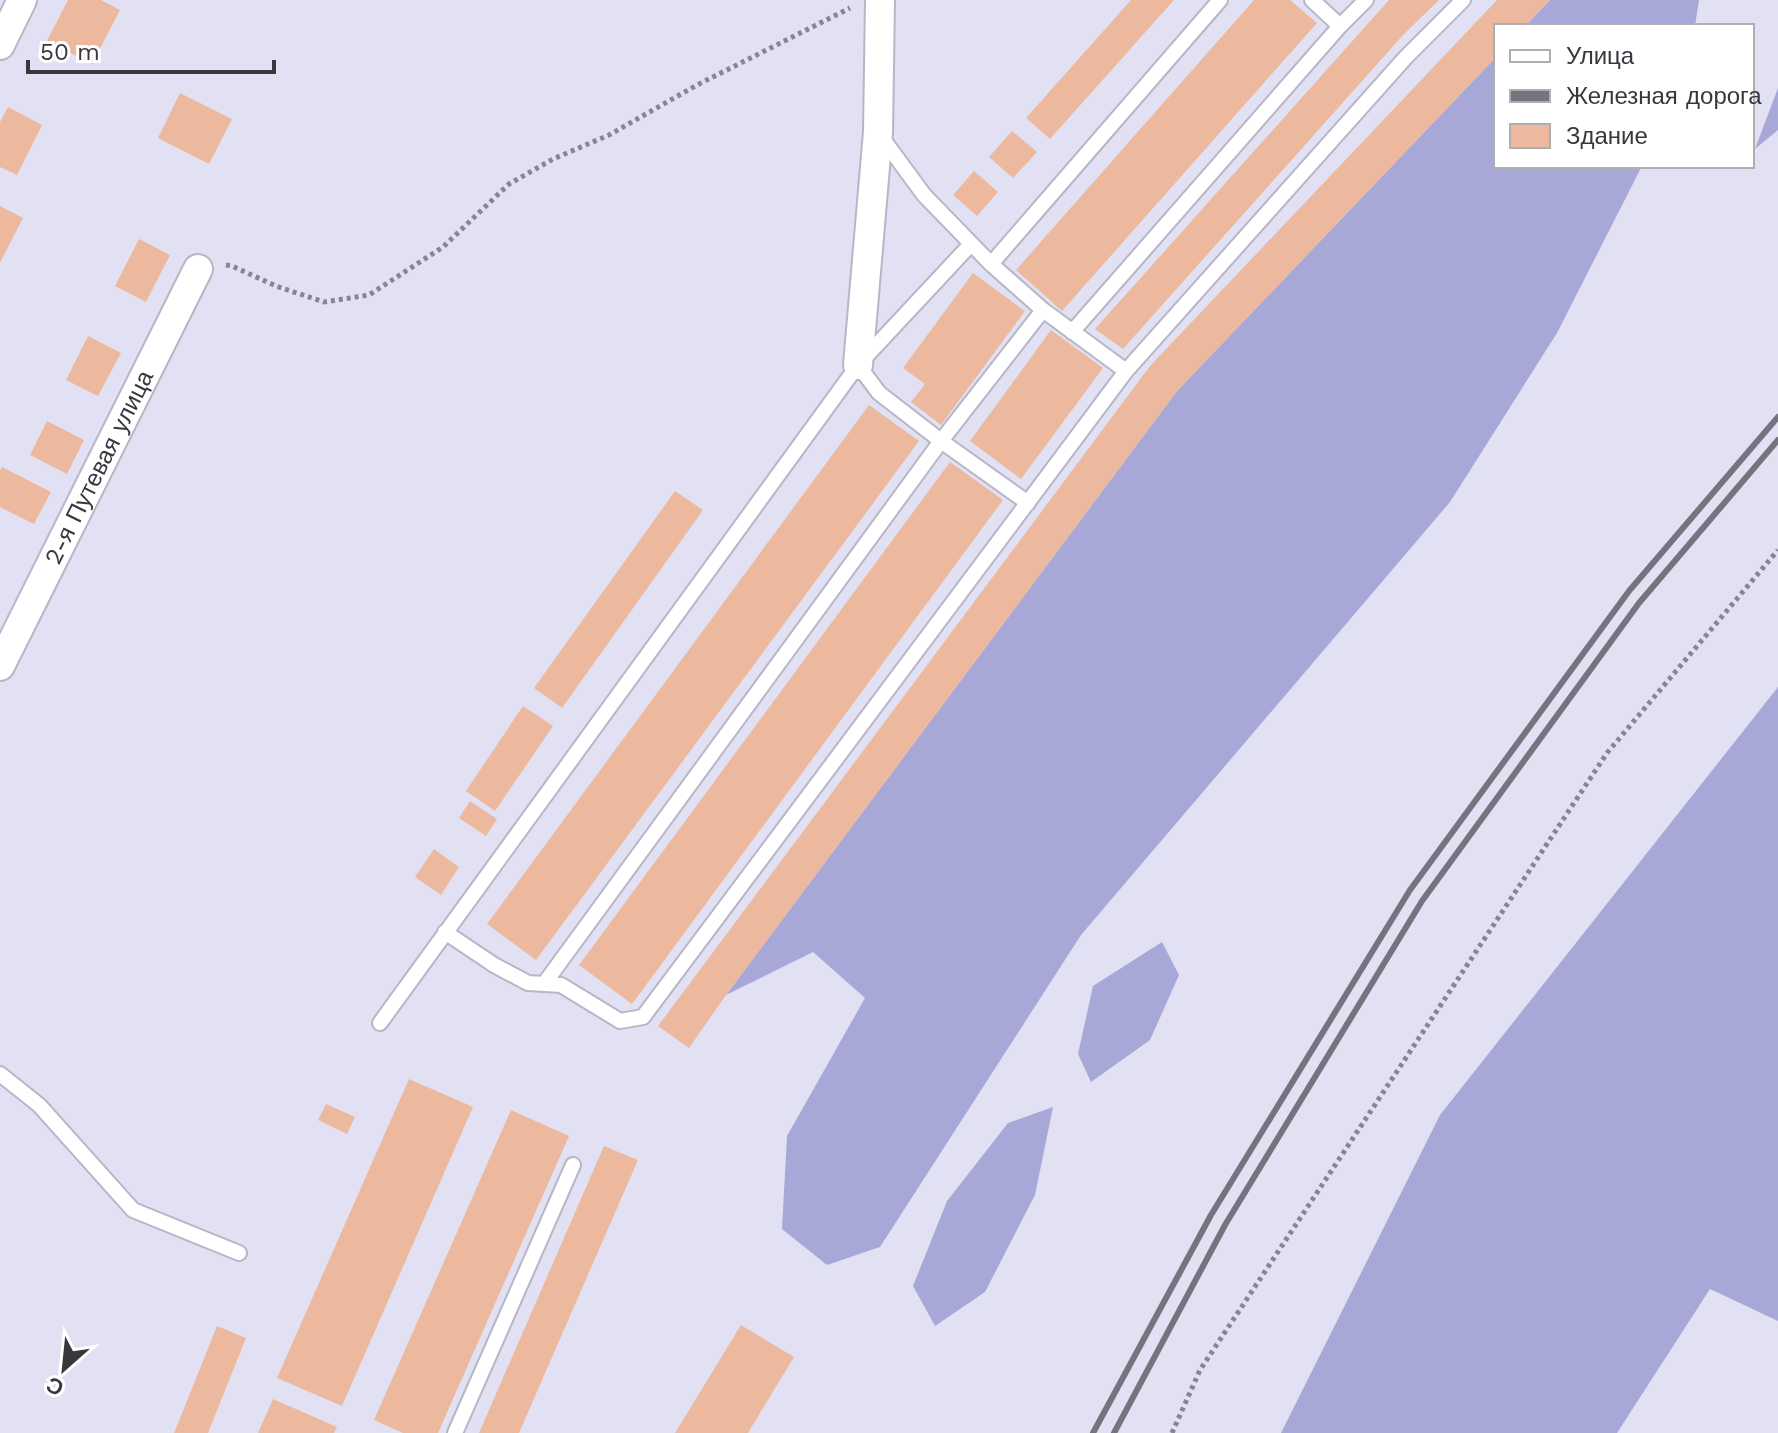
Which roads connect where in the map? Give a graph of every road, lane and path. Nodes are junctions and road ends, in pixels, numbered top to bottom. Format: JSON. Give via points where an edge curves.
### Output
{"nodes":[{"id":1,"x":22,"y":0,"type":"edge"},
{"id":2,"x":1220,"y":0,"type":"edge"},
{"id":3,"x":1312,"y":0,"type":"edge"},
{"id":4,"x":1366,"y":0,"type":"edge"},
{"id":5,"x":1463,"y":0,"type":"edge"},
{"id":6,"x":867,"y":3,"type":"edge"},
{"id":7,"x":1340,"y":26,"type":"junction"},
{"id":8,"x":0,"y":45,"type":"edge"},
{"id":9,"x":878,"y":132,"type":"junction"},
{"id":10,"x":971,"y":244,"type":"junction"},
{"id":11,"x":991,"y":264,"type":"junction"},
{"id":12,"x":198,"y":269,"type":"joint"},
{"id":13,"x":1043,"y":310,"type":"junction"},
{"id":14,"x":1072,"y":332,"type":"junction"},
{"id":15,"x":858,"y":365,"type":"junction"},
{"id":16,"x":1126,"y":371,"type":"junction"},
{"id":17,"x":941,"y":441,"type":"junction"},
{"id":18,"x":1028,"y":503,"type":"junction"},
{"id":19,"x":1778,"y":550,"type":"edge"},
{"id":20,"x":0,"y":666,"type":"edge"},
{"id":21,"x":445,"y":932,"type":"junction"},
{"id":22,"x":544,"y":984,"type":"junction"},
{"id":23,"x":380,"y":1023,"type":"dead end"},
{"id":24,"x":0,"y":1074,"type":"edge"},
{"id":25,"x":573,"y":1165,"type":"dead end"},
{"id":26,"x":239,"y":1253,"type":"dead end"},
{"id":27,"x":455,"y":1433,"type":"edge"},
{"id":28,"x":1172,"y":1433,"type":"edge"}],
"edges":[{"from":1,"to":8,"type":"street"},
{"from":2,"to":11,"type":"lane"},
{"from":3,"to":7,"type":"lane"},
{"from":4,"to":7,"type":"lane"},
{"from":5,"to":16,"type":"lane"},
{"from":6,"to":9,"type":"street"},
{"from":6,"to":12,"type":"path","via":[[509,184],[443,247],[369,295],[324,302],[232,266]]},
{"from":7,"to":14,"type":"lane"},
{"from":9,"to":10,"type":"lane","via":[[924,195]]},
{"from":9,"to":15,"type":"street"},
{"from":10,"to":11,"type":"lane"},
{"from":10,"to":15,"type":"lane"},
{"from":11,"to":13,"type":"lane"},
{"from":12,"to":20,"type":"street","name":"2-я Путевая улица"},
{"from":13,"to":14,"type":"lane"},
{"from":13,"to":17,"type":"lane"},
{"from":14,"to":16,"type":"lane"},
{"from":15,"to":17,"type":"lane","via":[[879,393]]},
{"from":15,"to":21,"type":"lane"},
{"from":16,"to":18,"type":"lane"},
{"from":17,"to":18,"type":"lane"},
{"from":17,"to":22,"type":"lane"},
{"from":18,"to":22,"type":"lane","via":[[643,1017],[620,1021],[561,985]]},
{"from":19,"to":28,"type":"path","via":[[1607,753],[1200,1370]]},
{"from":21,"to":22,"type":"lane","via":[[528,983]]},
{"from":21,"to":23,"type":"lane"},
{"from":24,"to":26,"type":"lane","via":[[39,1105],[133,1210]]},
{"from":25,"to":27,"type":"lane"}]}
